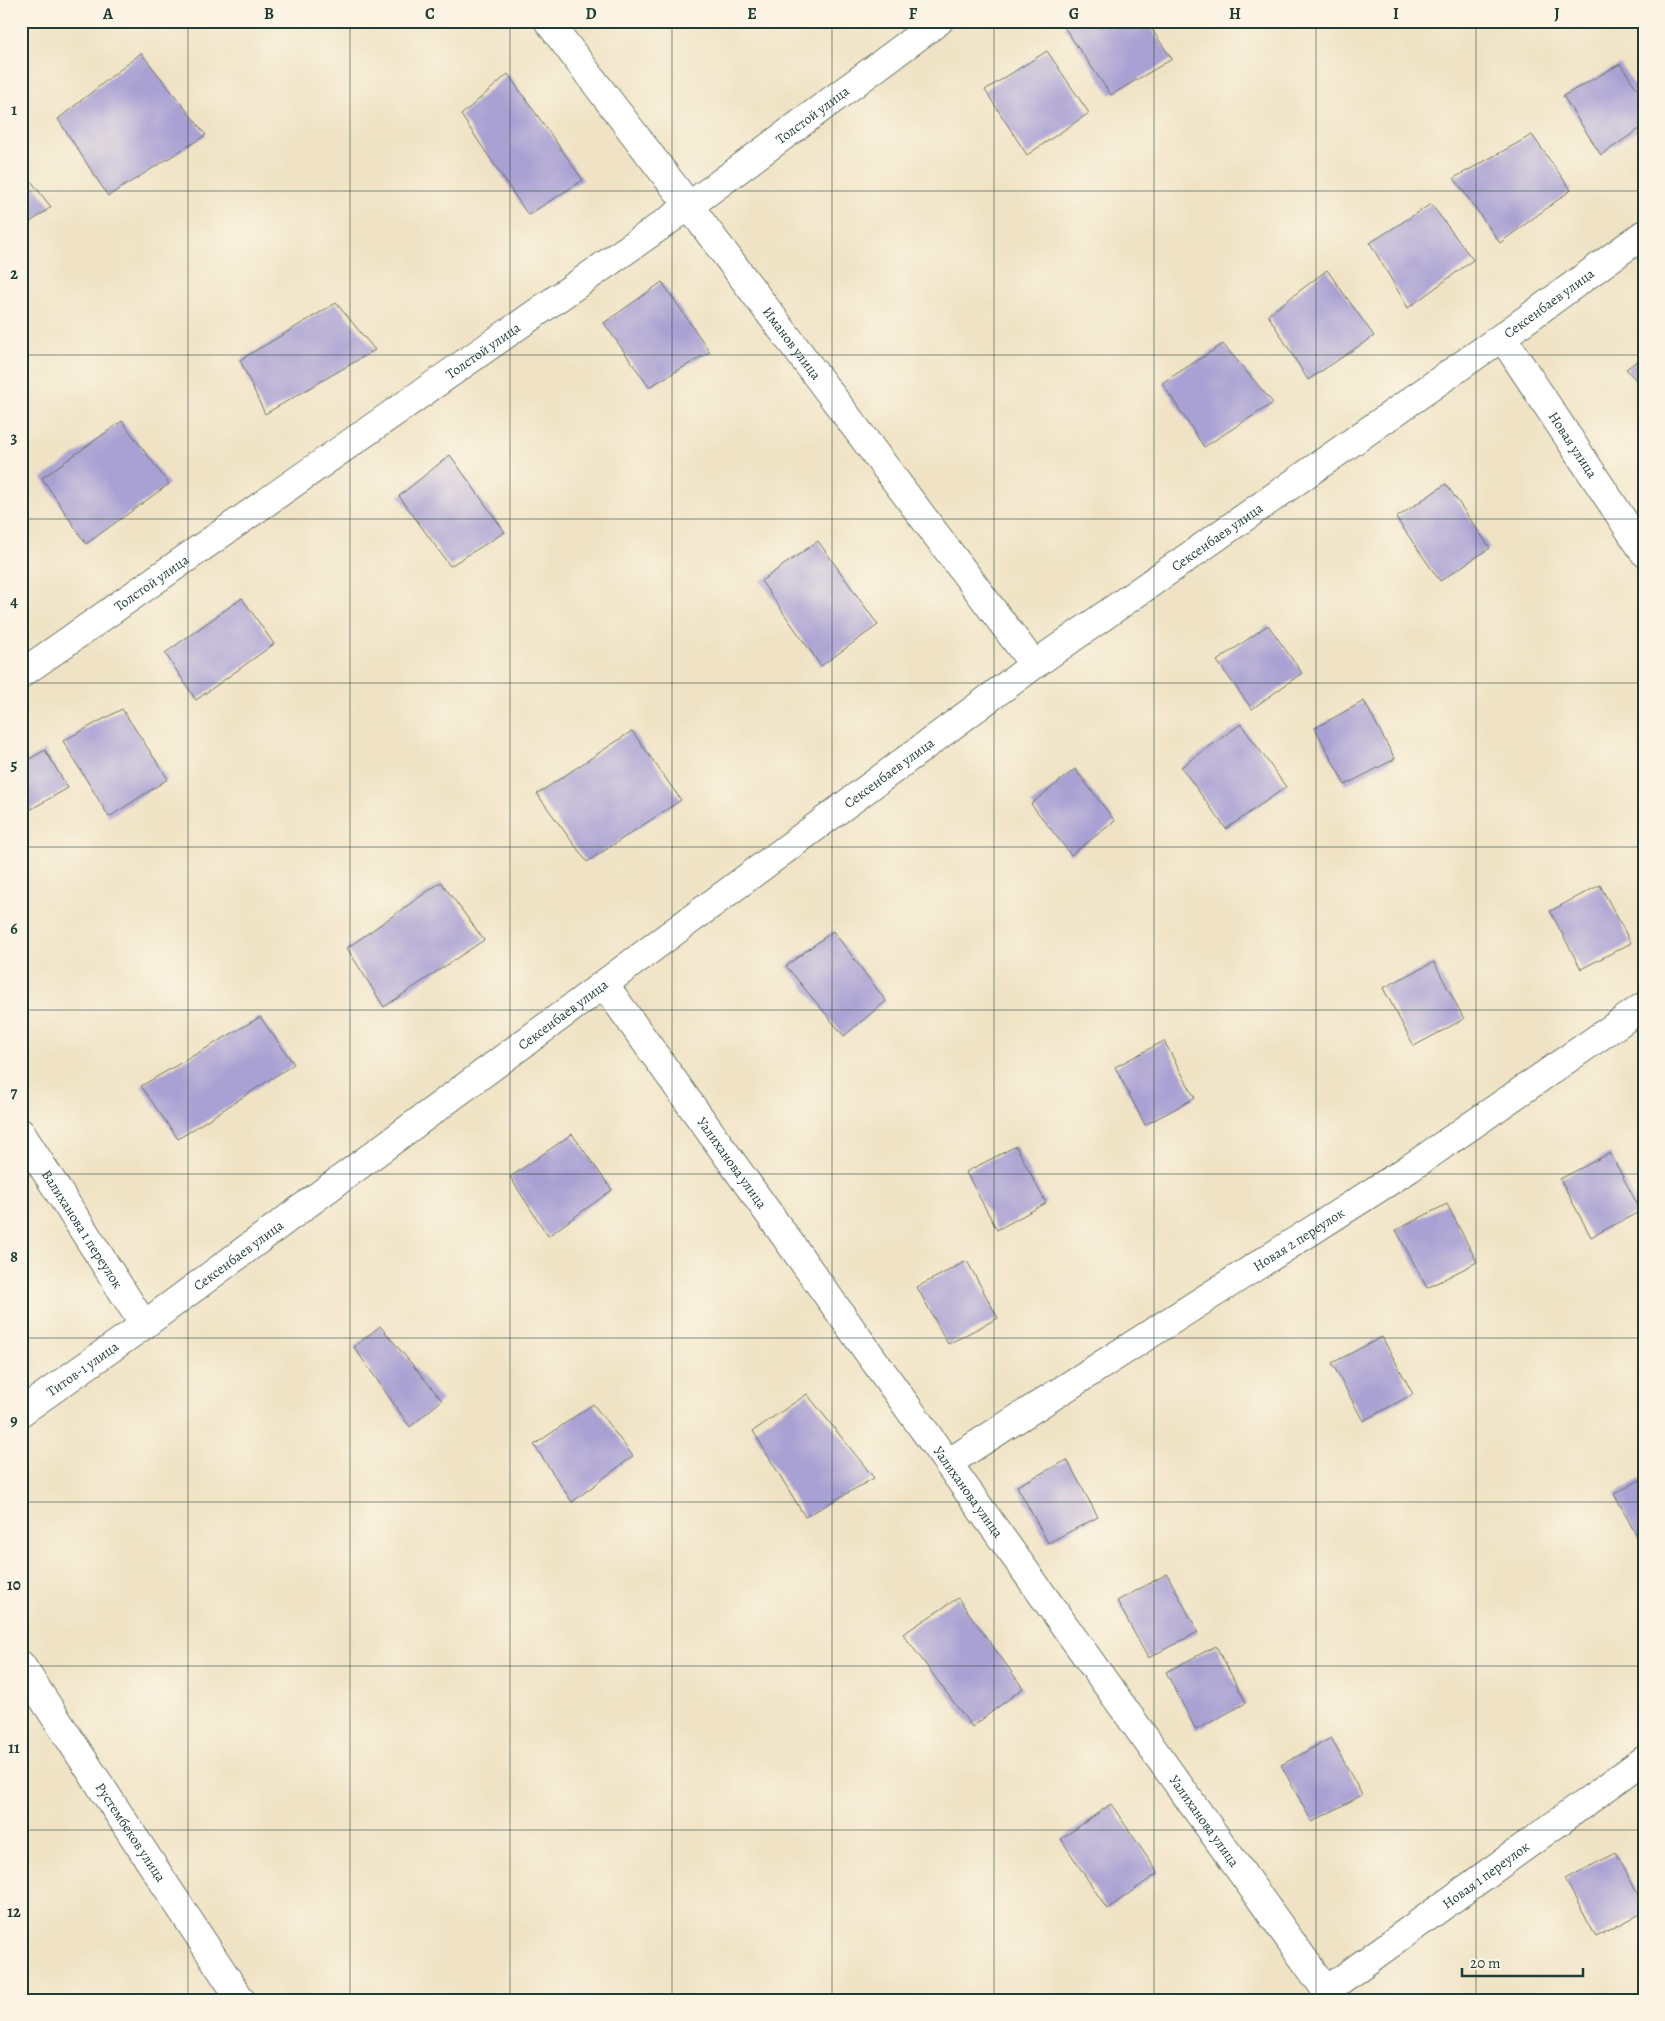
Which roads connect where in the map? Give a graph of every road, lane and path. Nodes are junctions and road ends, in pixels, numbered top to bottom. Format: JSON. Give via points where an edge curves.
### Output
{"nodes":[{"id":1,"x":548,"y":21,"type":"edge"},
{"id":2,"x":939,"y":21,"type":"edge"},
{"id":3,"x":690,"y":206,"type":"junction"},
{"id":4,"x":1644,"y":234,"type":"edge"},
{"id":5,"x":1502,"y":337,"type":"junction"},
{"id":6,"x":1644,"y":552,"type":"edge"},
{"id":7,"x":1034,"y":665,"type":"junction"},
{"id":8,"x":21,"y":674,"type":"edge"},
{"id":9,"x":604,"y":984,"type":"junction"},
{"id":10,"x":1644,"y":1006,"type":"edge"},
{"id":11,"x":21,"y":1132,"type":"edge"},
{"id":12,"x":144,"y":1325,"type":"junction"},
{"id":13,"x":21,"y":1412,"type":"edge"},
{"id":14,"x":948,"y":1463,"type":"junction"},
{"id":15,"x":21,"y":1665,"type":"edge"},
{"id":16,"x":1644,"y":1760,"type":"edge"},
{"id":17,"x":1330,"y":1995,"type":"edge"},
{"id":18,"x":241,"y":2000,"type":"edge"}],
"edges":[{"from":1,"to":3,"type":"street","name":"Иманов улица"},
{"from":2,"to":3,"type":"street","name":"Толстой улица"},
{"from":3,"to":7,"type":"street","name":"Иманов улица"},
{"from":3,"to":8,"type":"street","name":"Толстой улица"},
{"from":4,"to":5,"type":"street","name":"Сексенбаев улица"},
{"from":5,"to":6,"type":"street","name":"Новая улица"},
{"from":5,"to":7,"type":"street","name":"Сексенбаев улица"},
{"from":7,"to":9,"type":"street","name":"Сексенбаев улица"},
{"from":9,"to":12,"type":"street","name":"Сексенбаев улица"},
{"from":9,"to":14,"type":"street","name":"Уалиханова улица"},
{"from":10,"to":14,"type":"street","name":"Новая 2 переулок","via":[[1410,1168]]},
{"from":11,"to":12,"type":"street","name":"Валиханова 1 переулок"},
{"from":12,"to":13,"type":"street","name":"Титов-1 улица"},
{"from":14,"to":17,"type":"street","name":"Уалиханова улица"},
{"from":15,"to":18,"type":"street","name":"Рустембеков улица"},
{"from":16,"to":17,"type":"street","name":"Новая 1 переулок"}]}
